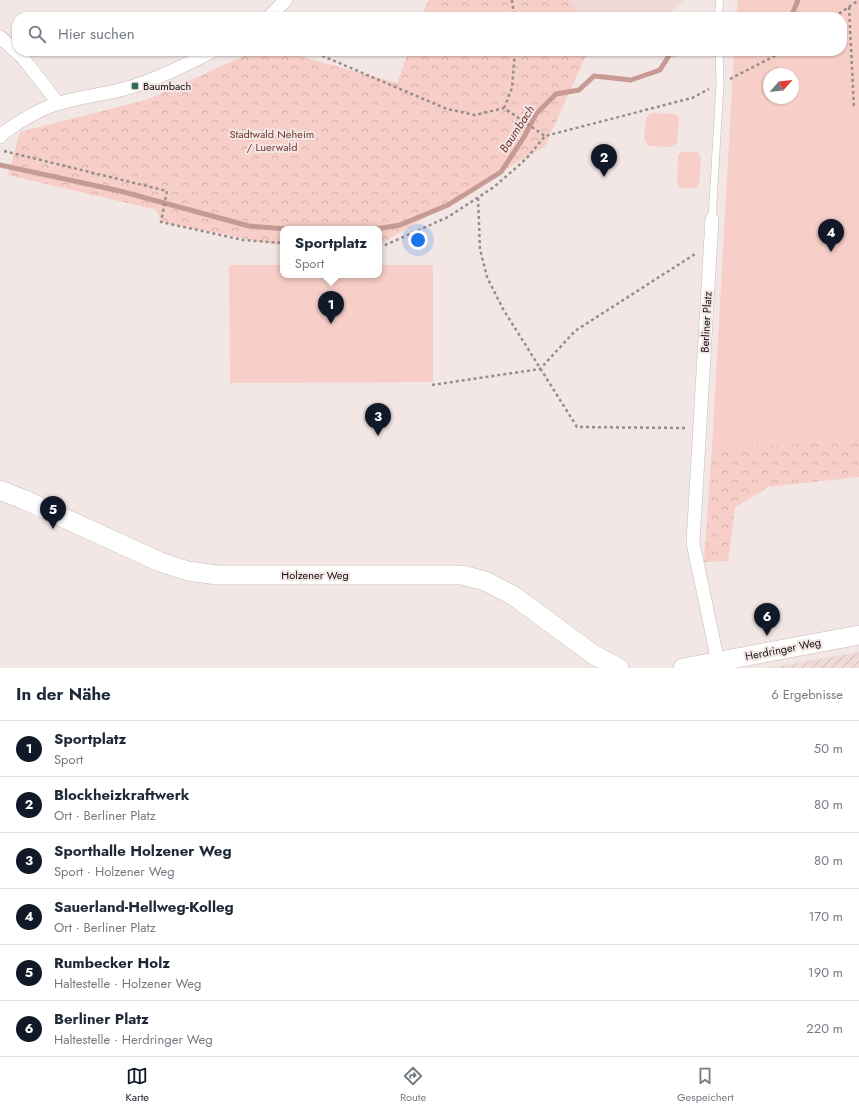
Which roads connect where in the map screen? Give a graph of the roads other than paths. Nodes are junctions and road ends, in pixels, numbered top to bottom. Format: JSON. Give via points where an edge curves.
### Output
{"nodes":[{"id":1,"x":286,"y":0,"type":"edge"},
{"id":2,"x":720,"y":0,"type":"edge"},
{"id":3,"x":273,"y":12,"type":"edge"},
{"id":4,"x":719,"y":12,"type":"edge"},
{"id":5,"x":0,"y":37,"type":"edge"},
{"id":6,"x":12,"y":48,"type":"edge"},
{"id":7,"x":21,"y":56,"type":"edge"},
{"id":8,"x":203,"y":56,"type":"edge"},
{"id":9,"x":719,"y":56,"type":"edge"},
{"id":10,"x":58,"y":103,"type":"junction"},
{"id":11,"x":0,"y":138,"type":"edge"},
{"id":12,"x":712,"y":219,"type":"joint"},
{"id":13,"x":0,"y":490,"type":"edge"},
{"id":14,"x":859,"y":635,"type":"edge"},
{"id":15,"x":718,"y":662,"type":"junction"},
{"id":16,"x":619,"y":668,"type":"edge"},
{"id":17,"x":684,"y":668,"type":"edge"}],
"edges":[{"from":1,"to":3,"type":"street"},
{"from":2,"to":4,"type":"lane"},
{"from":5,"to":6,"type":"street"},
{"from":7,"to":10,"type":"street"},
{"from":8,"to":10,"type":"street","via":[[135,86]]},
{"from":9,"to":12,"type":"lane","name":"Berliner Platz","via":[[720,84]]},
{"from":10,"to":11,"type":"street","via":[[34,113]]},
{"from":12,"to":15,"type":"street","name":"Berliner Platz","via":[[693,544]]},
{"from":13,"to":16,"type":"main road","name":"Holzener Weg","via":[[160,562],[188,571],[217,575],[462,575],[485,581],[514,596],[594,655]]},
{"from":14,"to":15,"type":"main road","name":"Herdringer Weg"},
{"from":15,"to":17,"type":"main road","name":"Herdringer Weg"}]}
